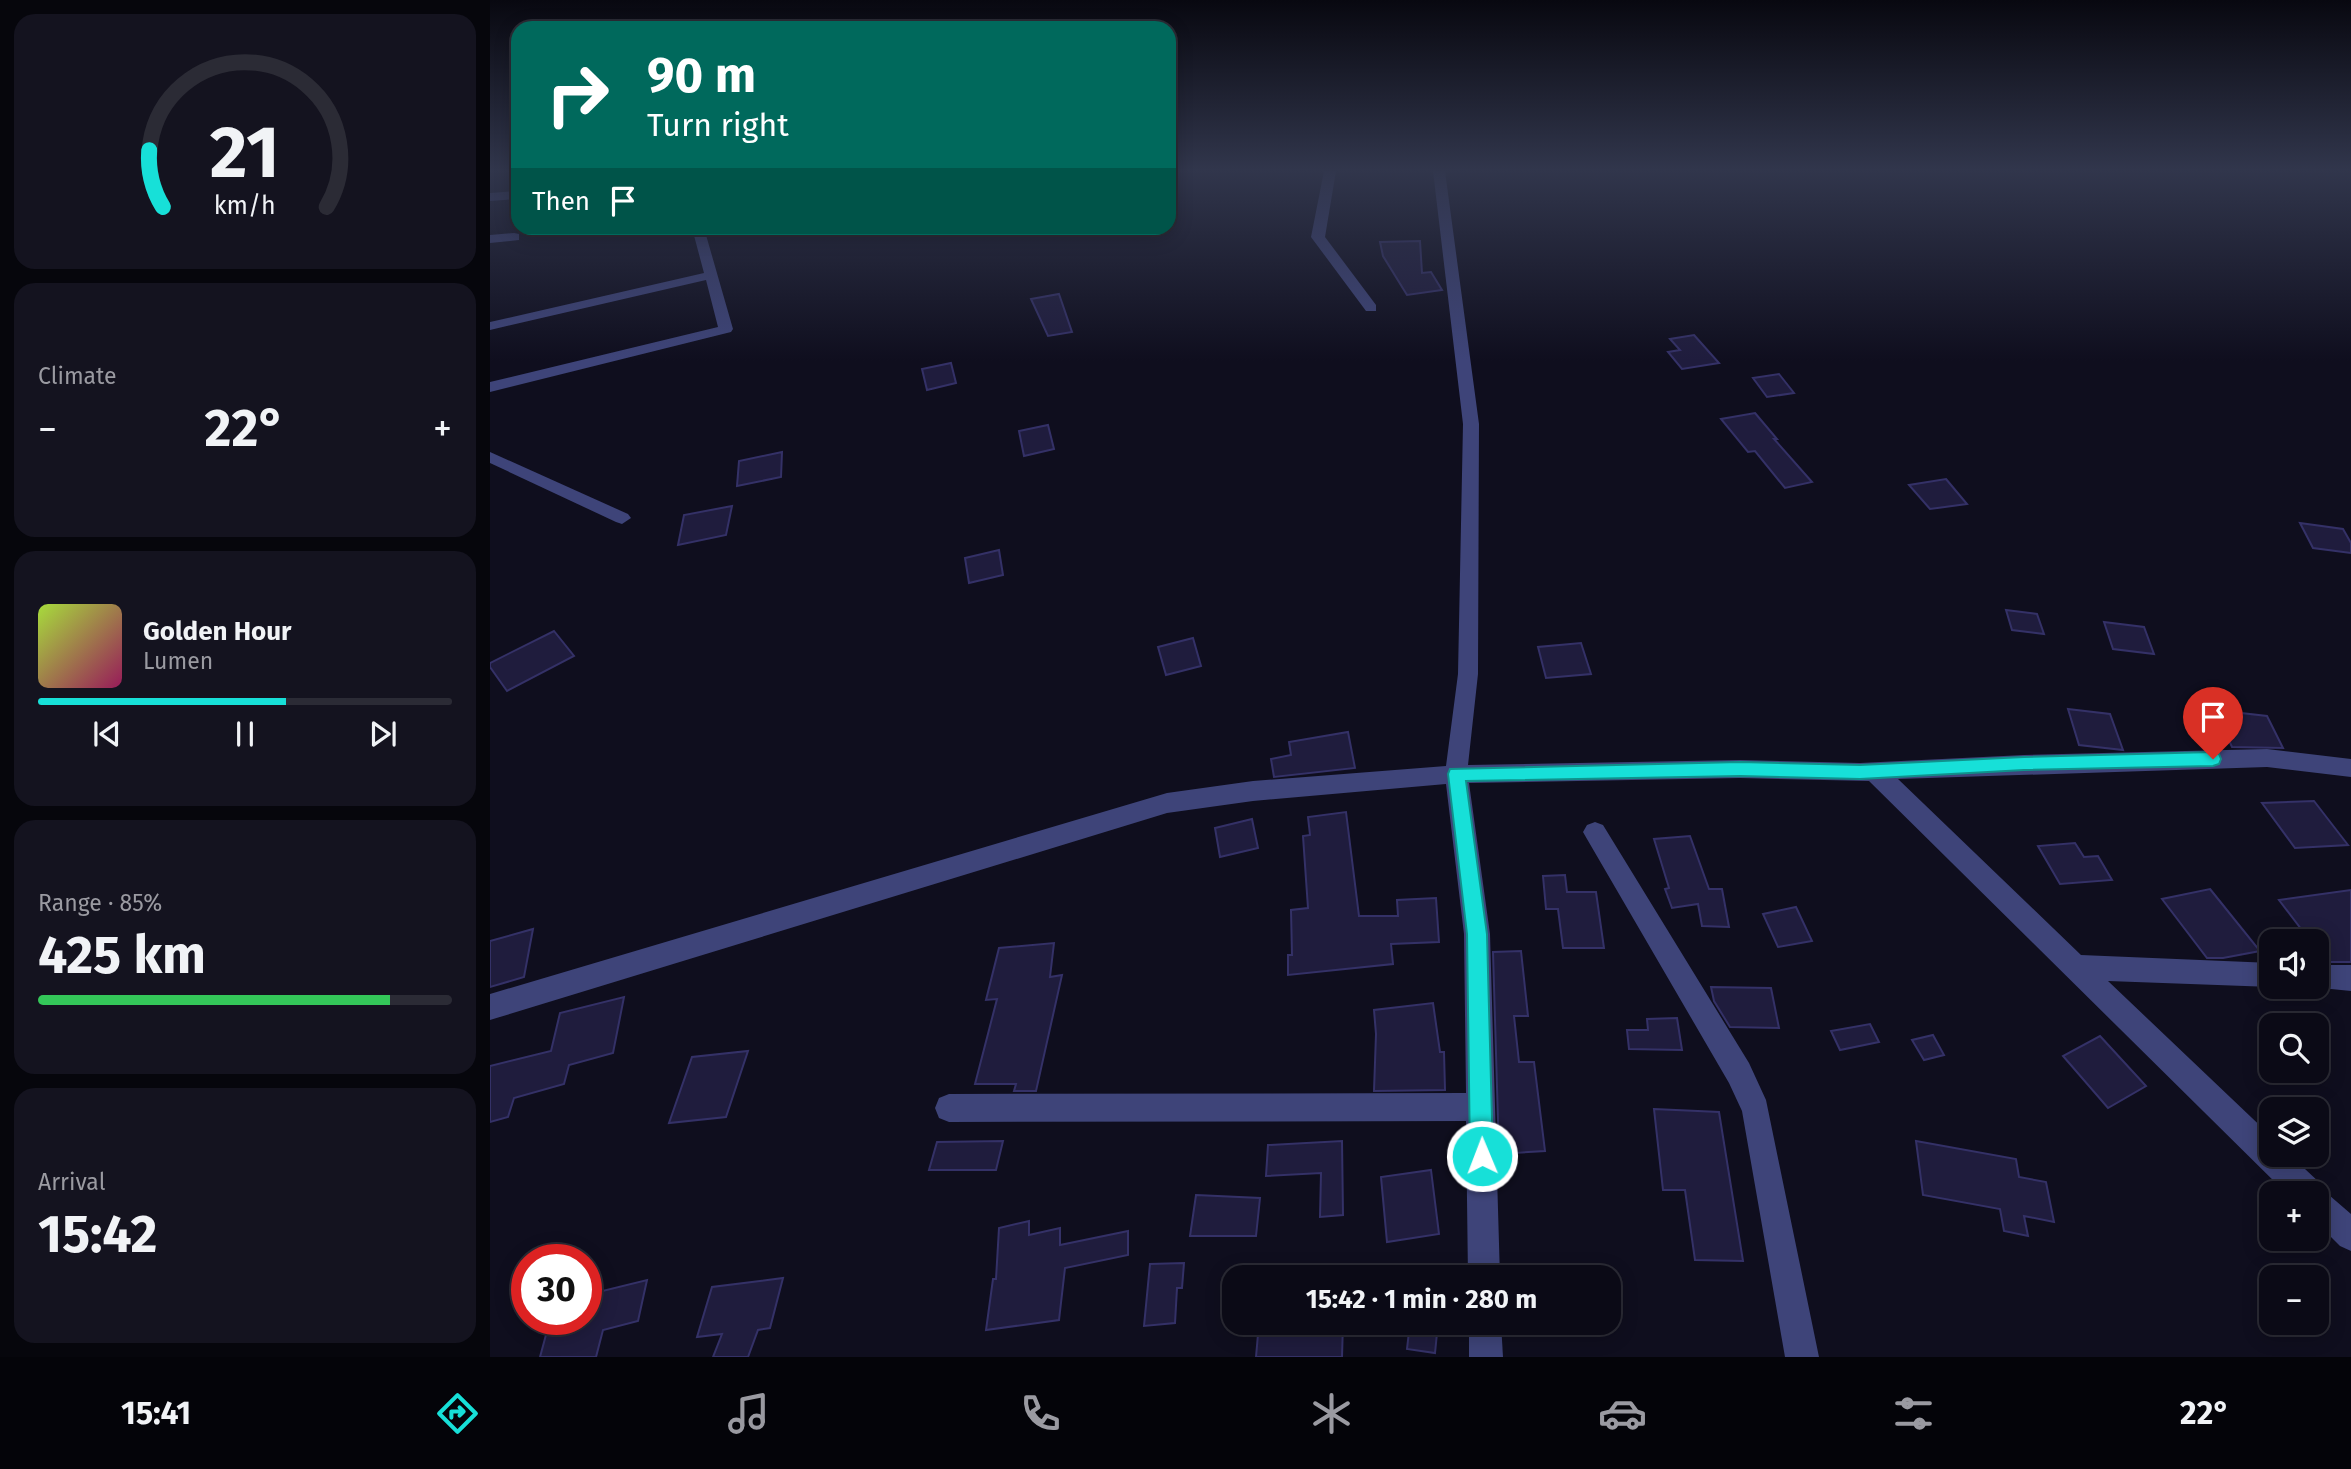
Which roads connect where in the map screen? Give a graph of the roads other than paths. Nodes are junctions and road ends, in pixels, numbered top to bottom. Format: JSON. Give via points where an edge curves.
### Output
{"nodes":[{"id":1,"x":1318,"y":234,"type":"edge"},
{"id":2,"x":1447,"y":234,"type":"edge"},
{"id":3,"x":700,"y":235,"type":"edge"},
{"id":4,"x":514,"y":237,"type":"dead end"},
{"id":5,"x":490,"y":239,"type":"edge"},
{"id":6,"x":711,"y":275,"type":"junction"},
{"id":7,"x":1371,"y":308,"type":"dead end"},
{"id":8,"x":490,"y":326,"type":"edge"},
{"id":9,"x":490,"y":387,"type":"edge"},
{"id":10,"x":490,"y":457,"type":"edge"},
{"id":11,"x":622,"y":518,"type":"dead end"},
{"id":12,"x":2351,"y":768,"type":"edge"},
{"id":13,"x":1874,"y":771,"type":"junction"},
{"id":14,"x":1456,"y":774,"type":"junction"},
{"id":15,"x":1595,"y":832,"type":"dead end"},
{"id":16,"x":2075,"y":967,"type":"junction"},
{"id":17,"x":2259,"y":974,"type":"edge"},
{"id":18,"x":2329,"y":977,"type":"edge"},
{"id":19,"x":2351,"y":978,"type":"edge"},
{"id":20,"x":490,"y":1007,"type":"edge"},
{"id":21,"x":1480,"y":1107,"type":"junction"},
{"id":22,"x":949,"y":1108,"type":"dead end"},
{"id":23,"x":2296,"y":1181,"type":"edge"},
{"id":24,"x":2329,"y":1214,"type":"edge"},
{"id":25,"x":2351,"y":1235,"type":"edge"},
{"id":26,"x":1484,"y":1265,"type":"edge"},
{"id":27,"x":1485,"y":1335,"type":"edge"},
{"id":28,"x":1486,"y":1357,"type":"edge"},
{"id":29,"x":1802,"y":1357,"type":"edge"}],
"edges":[{"from":1,"to":7,"type":"street"},
{"from":2,"to":14,"type":"street","via":[[1472,424],[1468,674]]},
{"from":3,"to":6,"type":"street"},
{"from":4,"to":5,"type":"street"},
{"from":6,"to":8,"type":"street"},
{"from":6,"to":9,"type":"street","via":[[726,329]]},
{"from":10,"to":11,"type":"street"},
{"from":12,"to":13,"type":"street","via":[[2267,758]]},
{"from":13,"to":14,"type":"street"},
{"from":13,"to":16,"type":"street"},
{"from":14,"to":20,"type":"street","via":[[1167,803]]},
{"from":14,"to":21,"type":"street","via":[[1477,934]]},
{"from":15,"to":29,"type":"street","via":[[1739,1073],[1756,1110]]},
{"from":16,"to":17,"type":"street"},
{"from":16,"to":23,"type":"street"},
{"from":18,"to":19,"type":"street"},
{"from":21,"to":22,"type":"street"},
{"from":21,"to":26,"type":"street"},
{"from":24,"to":25,"type":"street"},
{"from":27,"to":28,"type":"street"}]}
